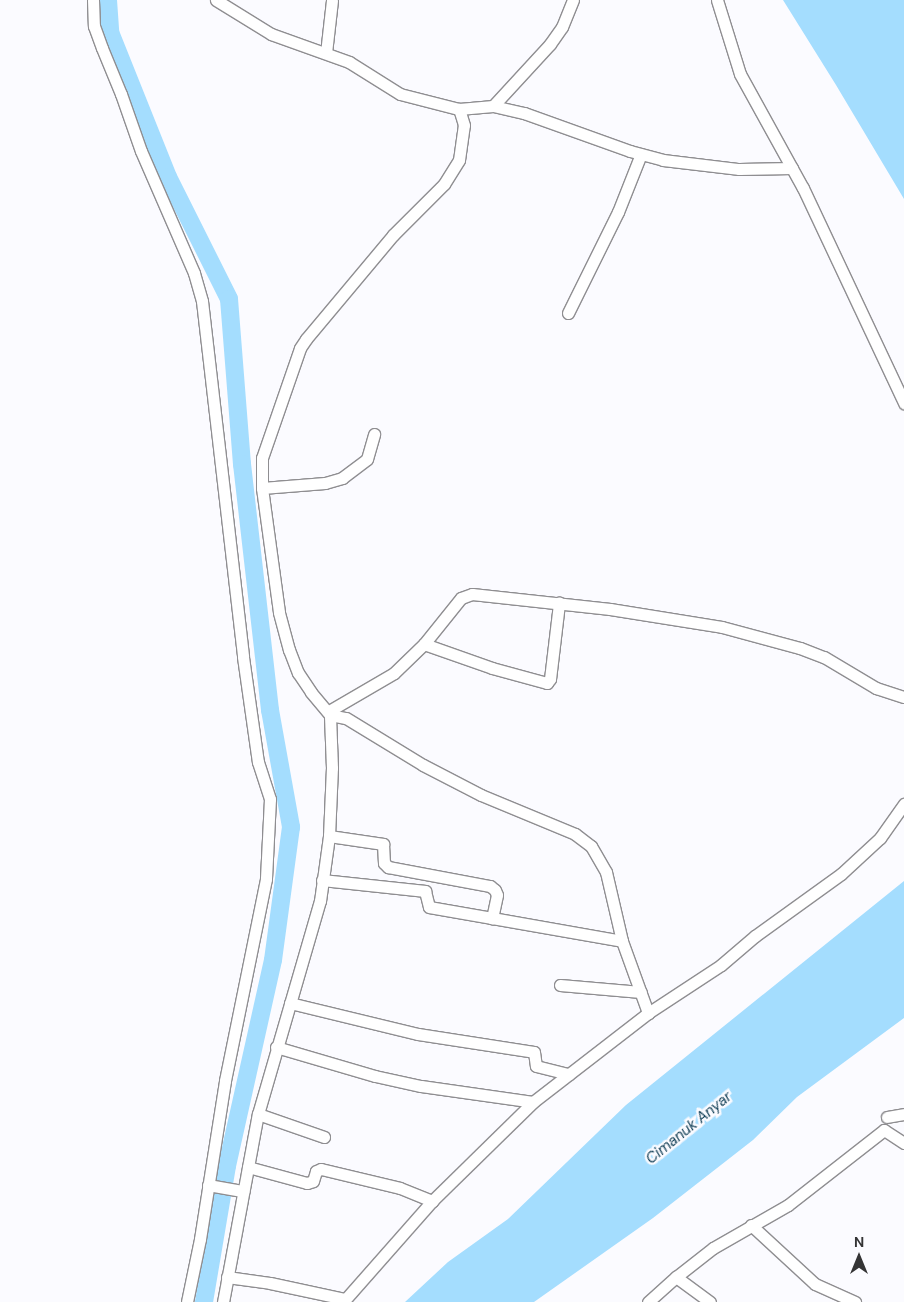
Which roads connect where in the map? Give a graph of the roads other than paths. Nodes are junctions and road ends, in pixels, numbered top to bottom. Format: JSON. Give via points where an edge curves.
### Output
{"nodes":[{"id":1,"x":93,"y":0,"type":"edge"},
{"id":2,"x":216,"y":0,"type":"edge"},
{"id":3,"x":332,"y":0,"type":"edge"},
{"id":4,"x":573,"y":0,"type":"edge"},
{"id":5,"x":717,"y":0,"type":"edge"},
{"id":6,"x":326,"y":53,"type":"junction"},
{"id":7,"x":493,"y":106,"type":"junction"},
{"id":8,"x":459,"y":109,"type":"junction"},
{"id":9,"x":641,"y":154,"type":"junction"},
{"id":10,"x":792,"y":168,"type":"junction"},
{"id":11,"x":568,"y":313,"type":"dead end"},
{"id":12,"x":904,"y":403,"type":"edge"},
{"id":13,"x":374,"y":434,"type":"dead end"},
{"id":14,"x":262,"y":488,"type":"junction"},
{"id":15,"x":559,"y":603,"type":"junction"},
{"id":16,"x":424,"y":644,"type":"junction"},
{"id":17,"x":904,"y":697,"type":"edge"},
{"id":18,"x":329,"y":713,"type":"junction"},
{"id":19,"x":904,"y":804,"type":"edge"},
{"id":20,"x":329,"y":836,"type":"junction"},
{"id":21,"x":322,"y":880,"type":"junction"},
{"id":22,"x":492,"y":918,"type":"junction"},
{"id":23,"x":622,"y":941,"type":"junction"},
{"id":24,"x":560,"y":985,"type":"dead end"},
{"id":25,"x":640,"y":992,"type":"junction"},
{"id":26,"x":290,"y":1003,"type":"junction"},
{"id":27,"x":648,"y":1013,"type":"junction"},
{"id":28,"x":276,"y":1047,"type":"junction"},
{"id":29,"x":568,"y":1074,"type":"junction"},
{"id":30,"x":533,"y":1102,"type":"junction"},
{"id":31,"x":258,"y":1114,"type":"junction"},
{"id":32,"x":904,"y":1114,"type":"edge"},
{"id":33,"x":887,"y":1117,"type":"dead end"},
{"id":34,"x":324,"y":1137,"type":"dead end"},
{"id":35,"x":904,"y":1143,"type":"edge"},
{"id":36,"x":248,"y":1167,"type":"junction"},
{"id":37,"x":211,"y":1186,"type":"junction"},
{"id":38,"x":240,"y":1191,"type":"junction"},
{"id":39,"x":432,"y":1201,"type":"junction"},
{"id":40,"x":751,"y":1225,"type":"junction"},
{"id":41,"x":228,"y":1277,"type":"junction"},
{"id":42,"x":676,"y":1277,"type":"junction"},
{"id":43,"x":344,"y":1301,"type":"edge"},
{"id":44,"x":187,"y":1302,"type":"edge"},
{"id":45,"x":224,"y":1302,"type":"edge"},
{"id":46,"x":648,"y":1302,"type":"edge"},
{"id":47,"x":710,"y":1302,"type":"edge"},
{"id":48,"x":854,"y":1302,"type":"edge"}],
"edges":[{"from":1,"to":37,"type":"street","via":[[94,26],[141,151],[194,273],[202,301],[243,657],[258,762],[270,799],[266,879],[225,1081]]},
{"from":2,"to":6,"type":"street","via":[[271,34]]},
{"from":3,"to":6,"type":"street"},
{"from":4,"to":7,"type":"street","via":[[562,27],[550,44]]},
{"from":5,"to":10,"type":"street","via":[[740,74]]},
{"from":6,"to":8,"type":"street","via":[[349,62],[400,94]]},
{"from":7,"to":8,"type":"street"},
{"from":7,"to":9,"type":"street","via":[[524,113]]},
{"from":8,"to":14,"type":"street","via":[[464,126],[462,146],[459,160],[444,184],[393,234],[300,348],[262,458]]},
{"from":9,"to":10,"type":"street","via":[[739,169]]},
{"from":9,"to":11,"type":"street","via":[[618,212]]},
{"from":10,"to":12,"type":"street"},
{"from":13,"to":14,"type":"street","via":[[367,460],[342,478],[324,483]]},
{"from":14,"to":18,"type":"street","via":[[279,612],[289,650],[310,692]]},
{"from":15,"to":16,"type":"street","via":[[466,594]]},
{"from":15,"to":16,"type":"street","via":[[547,683]]},
{"from":15,"to":17,"type":"street","via":[[722,627],[800,648],[824,657],[876,688]]},
{"from":16,"to":18,"type":"street","via":[[394,673]]},
{"from":18,"to":20,"type":"street","via":[[332,768]]},
{"from":18,"to":23,"type":"street","via":[[346,718],[423,765],[481,795],[576,834],[590,846],[606,872]]},
{"from":19,"to":27,"type":"street","via":[[880,838],[841,874],[755,936],[721,965]]},
{"from":20,"to":21,"type":"street"},
{"from":20,"to":22,"type":"street","via":[[384,844],[384,863],[388,867],[490,886],[497,895]]},
{"from":21,"to":22,"type":"street","via":[[425,892],[429,907]]},
{"from":21,"to":26,"type":"street","via":[[320,901]]},
{"from":22,"to":23,"type":"street"},
{"from":23,"to":25,"type":"street"},
{"from":24,"to":25,"type":"street"},
{"from":25,"to":27,"type":"street"},
{"from":26,"to":28,"type":"street"},
{"from":26,"to":29,"type":"street","via":[[418,1034],[534,1052],[536,1066]]},
{"from":27,"to":29,"type":"street"},
{"from":28,"to":30,"type":"street","via":[[384,1078]]},
{"from":28,"to":31,"type":"street"},
{"from":29,"to":30,"type":"street"},
{"from":30,"to":39,"type":"street"},
{"from":31,"to":34,"type":"street"},
{"from":31,"to":36,"type":"street"},
{"from":32,"to":33,"type":"street"},
{"from":35,"to":40,"type":"street","via":[[884,1130],[788,1205]]},
{"from":36,"to":38,"type":"street"},
{"from":36,"to":39,"type":"street","via":[[307,1183],[313,1181],[316,1171],[321,1169],[400,1188]]},
{"from":37,"to":38,"type":"street"},
{"from":37,"to":44,"type":"street"},
{"from":38,"to":41,"type":"street"},
{"from":39,"to":43,"type":"street"},
{"from":40,"to":42,"type":"street"},
{"from":40,"to":48,"type":"street","via":[[815,1284]]},
{"from":41,"to":43,"type":"street","via":[[270,1283]]},
{"from":41,"to":45,"type":"street"},
{"from":42,"to":46,"type":"street"},
{"from":42,"to":47,"type":"street"}]}
